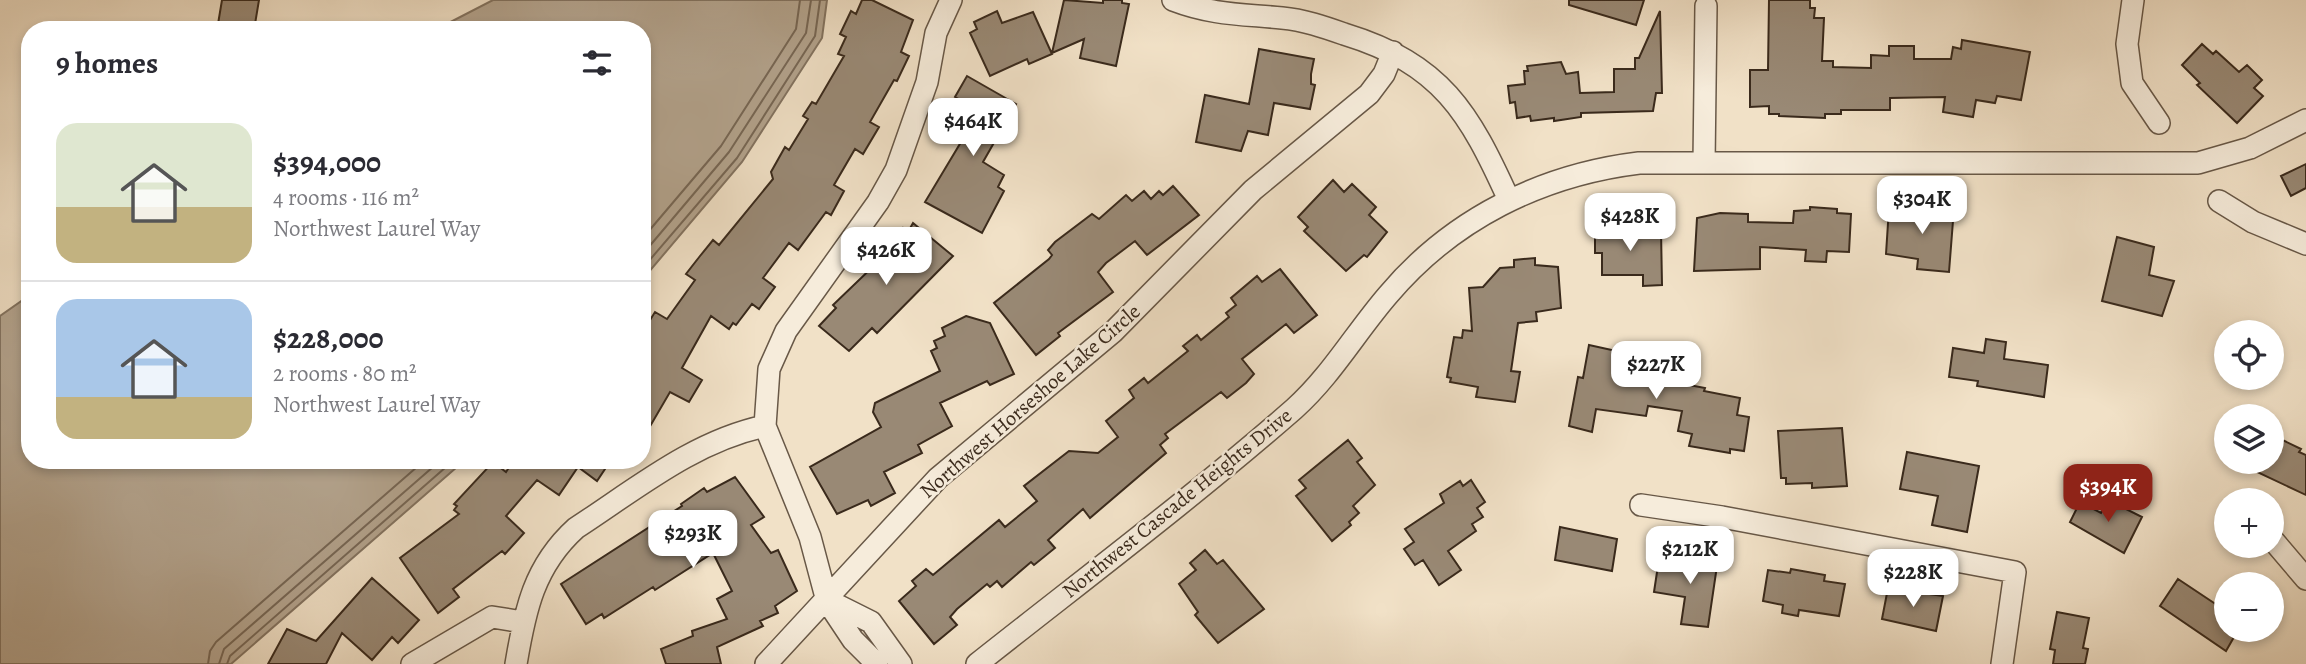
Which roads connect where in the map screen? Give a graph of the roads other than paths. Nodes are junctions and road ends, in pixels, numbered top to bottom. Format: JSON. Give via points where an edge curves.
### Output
{"nodes":[{"id":1,"x":951,"y":0,"type":"edge"},
{"id":2,"x":1173,"y":0,"type":"edge"},
{"id":3,"x":2133,"y":0,"type":"edge"},
{"id":4,"x":1706,"y":6,"type":"dead end"},
{"id":5,"x":1393,"y":52,"type":"junction"},
{"id":6,"x":2306,"y":120,"type":"edge"},
{"id":7,"x":2159,"y":123,"type":"dead end"},
{"id":8,"x":1704,"y":163,"type":"junction"},
{"id":9,"x":1509,"y":200,"type":"junction"},
{"id":10,"x":2219,"y":201,"type":"dead end"},
{"id":11,"x":2306,"y":244,"type":"edge"},
{"id":12,"x":765,"y":426,"type":"junction"},
{"id":13,"x":1641,"y":505,"type":"dead end"},
{"id":14,"x":2284,"y":553,"type":"edge"},
{"id":15,"x":2306,"y":579,"type":"edge"},
{"id":16,"x":827,"y":601,"type":"junction"},
{"id":17,"x":523,"y":622,"type":"junction"},
{"id":18,"x":412,"y":664,"type":"edge"},
{"id":19,"x":516,"y":664,"type":"edge"},
{"id":20,"x":766,"y":664,"type":"edge"},
{"id":21,"x":877,"y":664,"type":"edge"},
{"id":22,"x":901,"y":664,"type":"edge"},
{"id":23,"x":977,"y":664,"type":"edge"},
{"id":24,"x":2002,"y":664,"type":"edge"}],
"edges":[{"from":1,"to":12,"type":"street","via":[[936,33],[927,82],[896,170],[786,331],[769,369]]},
{"from":2,"to":5,"type":"street","via":[[1226,16],[1307,22]]},
{"from":3,"to":7,"type":"street","via":[[2126,44],[2132,83]]},
{"from":4,"to":8,"type":"street"},
{"from":5,"to":9,"type":"street","via":[[1447,92],[1471,123]]},
{"from":5,"to":16,"type":"street","name":"Northwest Horseshoe Lake Circle","via":[[1384,74],[1368,94],[1227,214],[1113,332],[938,478]]},
{"from":6,"to":8,"type":"street","name":"Northwest Cascade Heights Drive","via":[[2250,148],[2198,163]]},
{"from":8,"to":9,"type":"street","name":"Northwest Cascade Heights Drive","via":[[1611,167],[1568,177]]},
{"from":9,"to":23,"type":"street","name":"Northwest Cascade Heights Drive","via":[[1442,241],[1417,264],[1304,400],[1241,455]]},
{"from":10,"to":11,"type":"street","via":[[2253,222]]},
{"from":12,"to":16,"type":"street","via":[[810,537]]},
{"from":12,"to":17,"type":"street","via":[[695,450],[576,528],[542,566]]},
{"from":13,"to":24,"type":"street","via":[[2015,572]]},
{"from":14,"to":15,"type":"street"},
{"from":16,"to":20,"type":"street","name":"Northwest Horseshoe Lake Circle"},
{"from":16,"to":21,"type":"street","via":[[853,640]]},
{"from":16,"to":22,"type":"street","via":[[871,622]]},
{"from":17,"to":18,"type":"street","via":[[492,617]]},
{"from":17,"to":19,"type":"street"}]}
